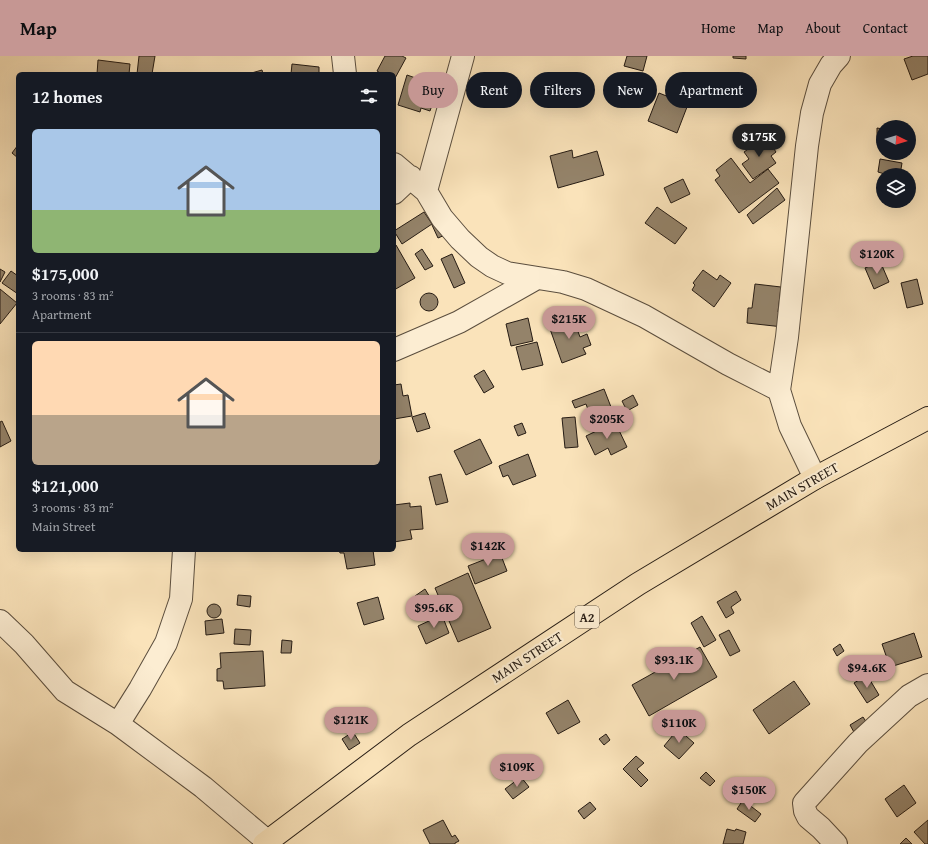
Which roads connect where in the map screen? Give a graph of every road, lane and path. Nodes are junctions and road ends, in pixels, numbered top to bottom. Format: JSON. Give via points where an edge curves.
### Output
{"nodes":[{"id":1,"x":343,"y":56,"type":"edge"},
{"id":2,"x":463,"y":56,"type":"edge"},
{"id":3,"x":839,"y":56,"type":"edge"},
{"id":4,"x":344,"y":72,"type":"edge"},
{"id":5,"x":396,"y":166,"type":"edge"},
{"id":6,"x":419,"y":184,"type":"junction"},
{"id":7,"x":396,"y":192,"type":"edge"},
{"id":8,"x":537,"y":278,"type":"junction"},
{"id":9,"x":396,"y":349,"type":"edge"},
{"id":10,"x":779,"y":390,"type":"junction"},
{"id":11,"x":926,"y":423,"type":"edge"},
{"id":12,"x":815,"y":478,"type":"junction"},
{"id":13,"x":184,"y":552,"type":"edge"},
{"id":14,"x":0,"y":621,"type":"edge"},
{"id":15,"x":928,"y":685,"type":"edge"},
{"id":16,"x":118,"y":724,"type":"junction"},
{"id":17,"x":265,"y":843,"type":"edge"},
{"id":18,"x":836,"y":844,"type":"edge"}],
"edges":[{"from":1,"to":4,"type":"street"},
{"from":2,"to":6,"type":"street"},
{"from":3,"to":10,"type":"street","via":[[831,64],[820,84],[812,112]]},
{"from":5,"to":6,"type":"street"},
{"from":6,"to":7,"type":"street"},
{"from":6,"to":8,"type":"street","via":[[442,218],[479,257],[507,274]]},
{"from":8,"to":9,"type":"street","via":[[459,322]]},
{"from":8,"to":10,"type":"street","via":[[586,289],[644,316]]},
{"from":10,"to":12,"type":"street","via":[[790,426]]},
{"from":11,"to":12,"type":"highway","name":"MAIN STREET","number":"A2"},
{"from":12,"to":17,"type":"highway","name":"MAIN STREET","number":"A2","via":[[638,584],[422,727]]},
{"from":13,"to":16,"type":"street","via":[[181,600],[166,643]]},
{"from":14,"to":16,"type":"street","via":[[65,691]]},
{"from":15,"to":18,"type":"street","via":[[909,696],[858,743],[804,803],[808,816]]},
{"from":16,"to":17,"type":"street","via":[[203,787]]}]}
